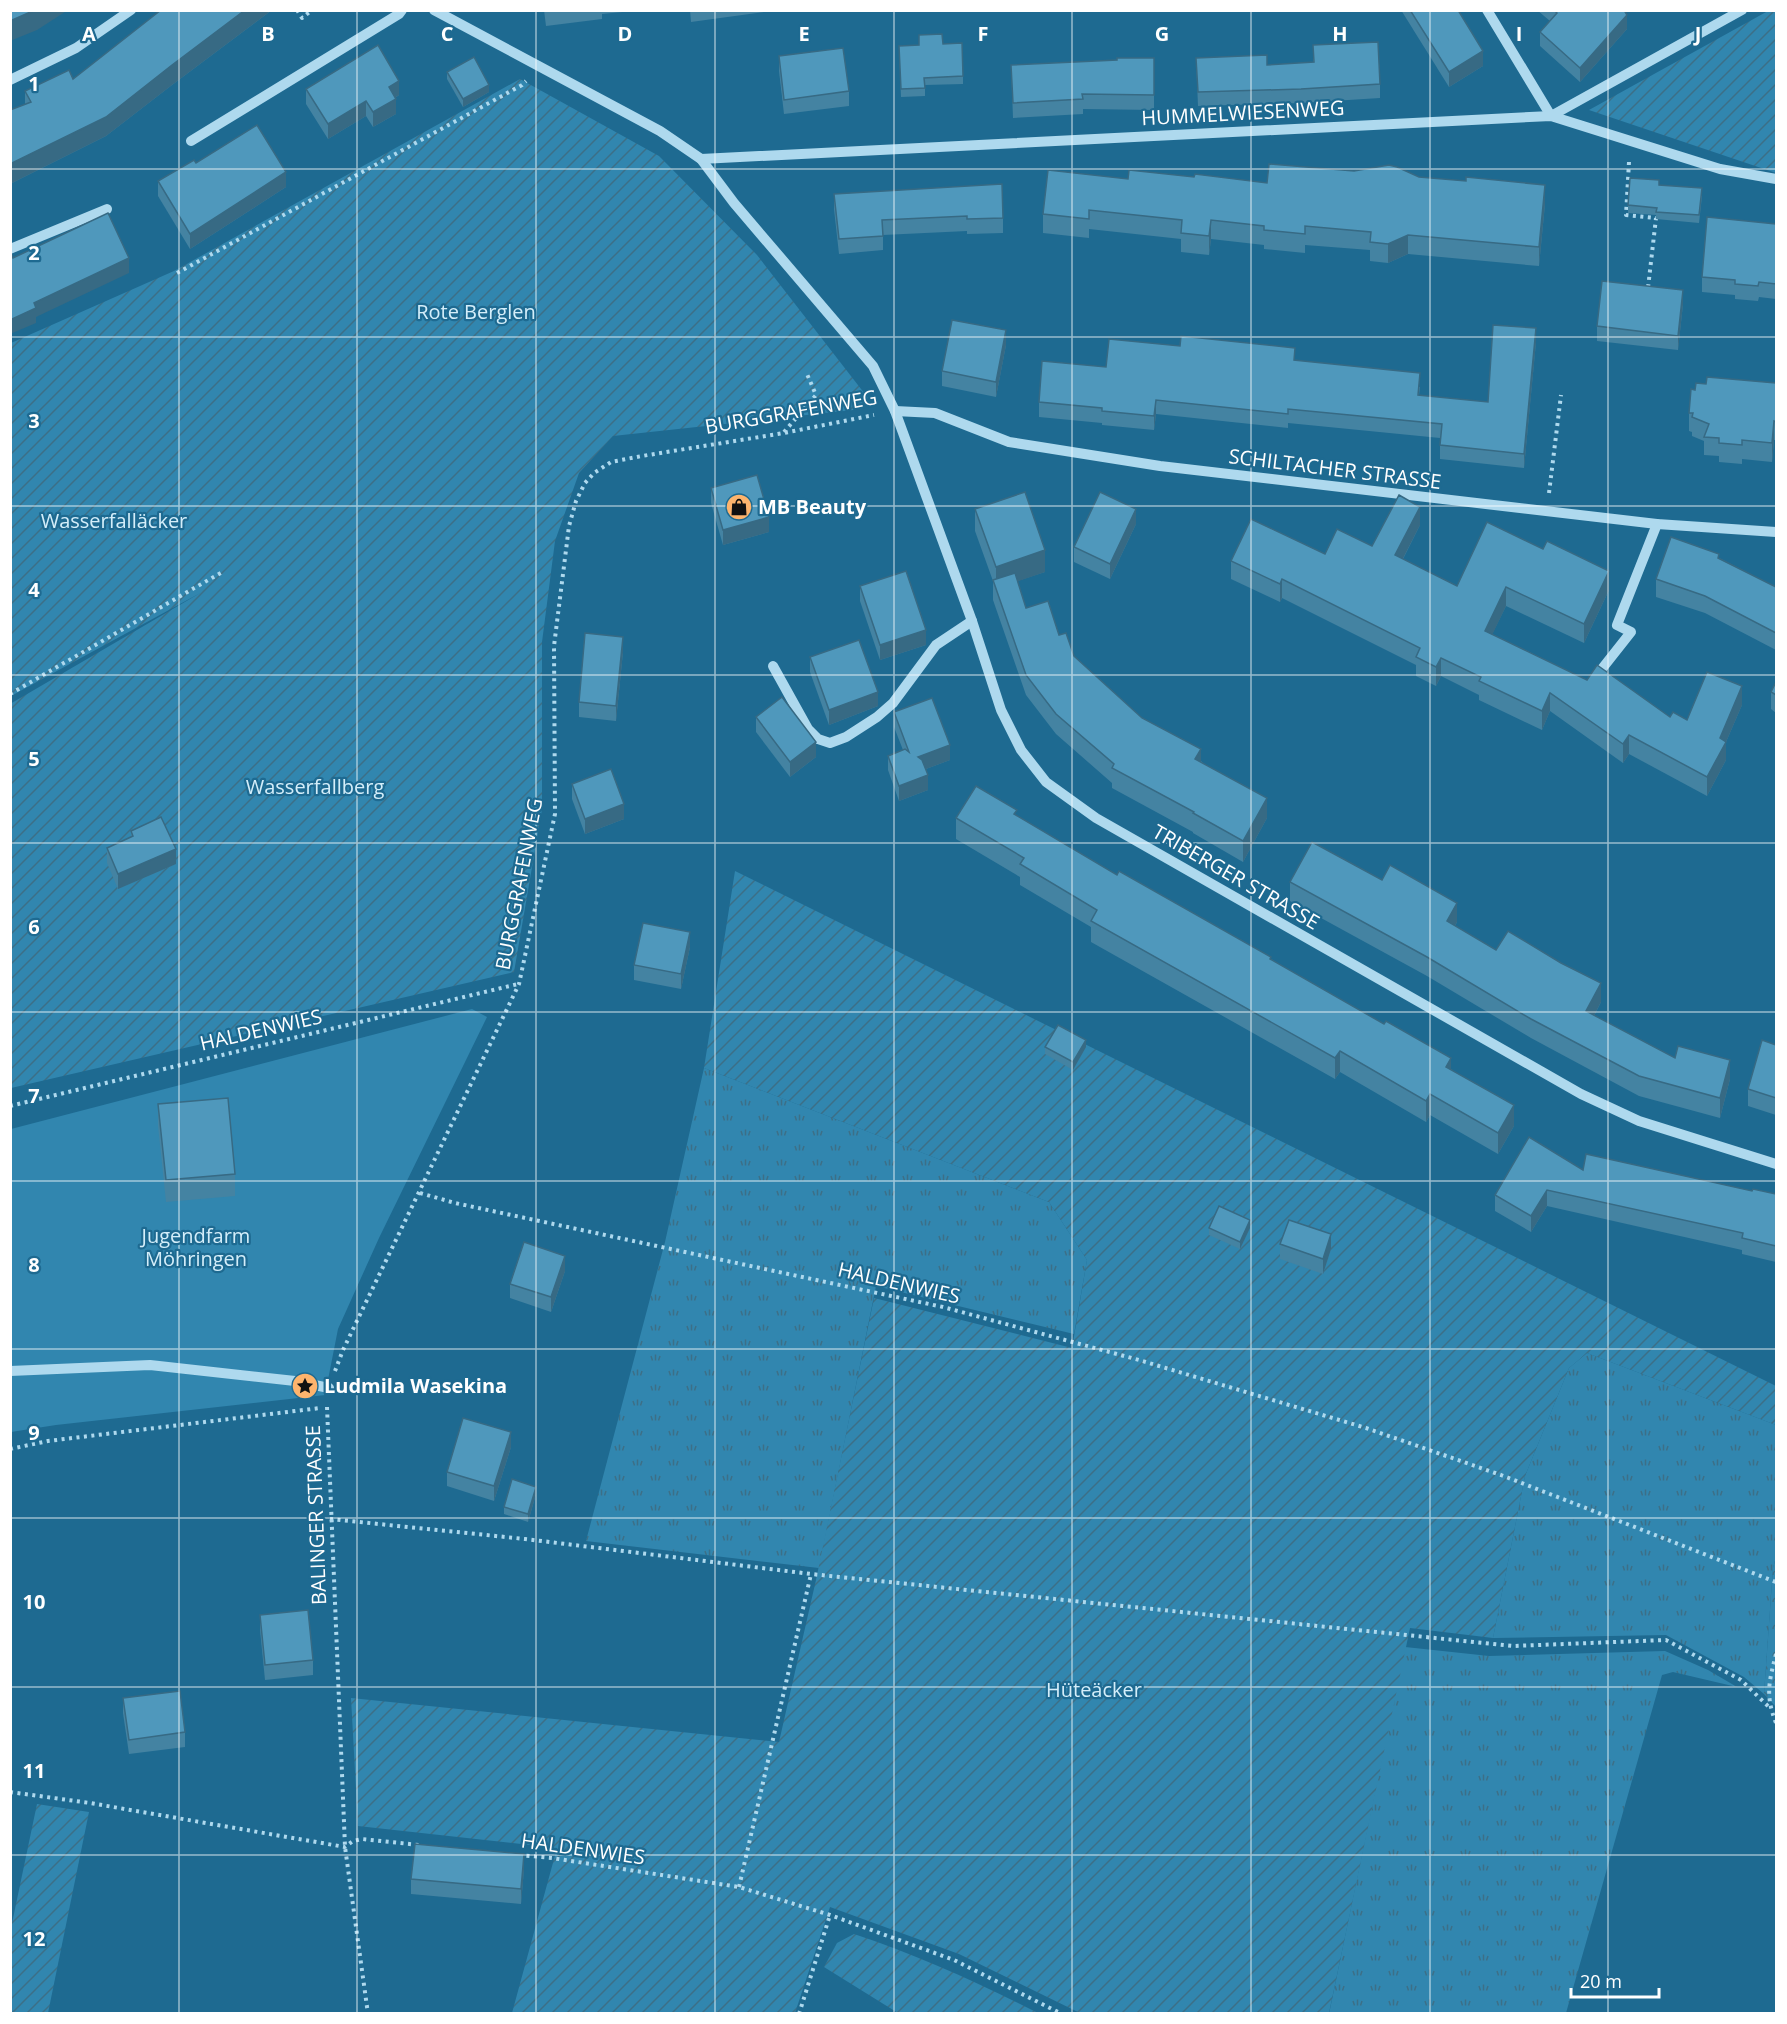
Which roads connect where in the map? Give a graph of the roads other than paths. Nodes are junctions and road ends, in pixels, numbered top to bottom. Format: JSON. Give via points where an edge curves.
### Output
{"nodes":[{"id":1,"x":131,"y":10,"type":"edge"},
{"id":2,"x":402,"y":10,"type":"edge"},
{"id":3,"x":1487,"y":10,"type":"edge"},
{"id":4,"x":1742,"y":10,"type":"edge"},
{"id":5,"x":437,"y":11,"type":"edge"},
{"id":6,"x":10,"y":80,"type":"edge"},
{"id":7,"x":1551,"y":116,"type":"junction"},
{"id":8,"x":191,"y":141,"type":"dead end"},
{"id":9,"x":701,"y":159,"type":"junction"},
{"id":10,"x":1776,"y":180,"type":"edge"},
{"id":11,"x":107,"y":209,"type":"dead end"},
{"id":12,"x":10,"y":249,"type":"edge"},
{"id":13,"x":896,"y":411,"type":"junction"},
{"id":14,"x":1657,"y":524,"type":"junction"},
{"id":15,"x":1776,"y":532,"type":"edge"},
{"id":16,"x":972,"y":621,"type":"junction"},
{"id":17,"x":773,"y":666,"type":"dead end"},
{"id":18,"x":1601,"y":670,"type":"edge"},
{"id":19,"x":1776,"y":1164,"type":"edge"},
{"id":20,"x":10,"y":1371,"type":"edge"},
{"id":21,"x":329,"y":1388,"type":"road end"}],
"edges":[{"from":1,"to":6,"type":"street","via":[[76,48]]},
{"from":2,"to":8,"type":"street"},
{"from":3,"to":7,"type":"street"},
{"from":4,"to":7,"type":"street"},
{"from":5,"to":9,"type":"street","name":"BURGGRAFENWEG","via":[[660,131]]},
{"from":7,"to":9,"type":"street","name":"HUMMELWIESENWEG"},
{"from":7,"to":10,"type":"street","name":"HUMMELWIESENWEG","via":[[1720,169]]},
{"from":9,"to":13,"type":"street","name":"BURGGRAFENWEG","via":[[873,366]]},
{"from":11,"to":12,"type":"street"},
{"from":13,"to":14,"type":"street","name":"SCHILTACHER STRASSE","via":[[935,413],[1009,442],[1160,466]]},
{"from":13,"to":16,"type":"street","name":"TRIBERGER STRASSE"},
{"from":14,"to":15,"type":"street","name":"SCHILTACHER STRASSE"},
{"from":14,"to":18,"type":"street","via":[[1617,625],[1631,632]]},
{"from":16,"to":17,"type":"street","via":[[936,645],[893,703],[877,717],[846,737],[830,742],[818,739],[808,729]]},
{"from":16,"to":19,"type":"street","name":"TRIBERGER STRASSE","via":[[1001,710],[1021,750],[1046,782],[1096,818],[1581,1094],[1639,1121]]},
{"from":20,"to":21,"type":"street","via":[[150,1365]]}]}
